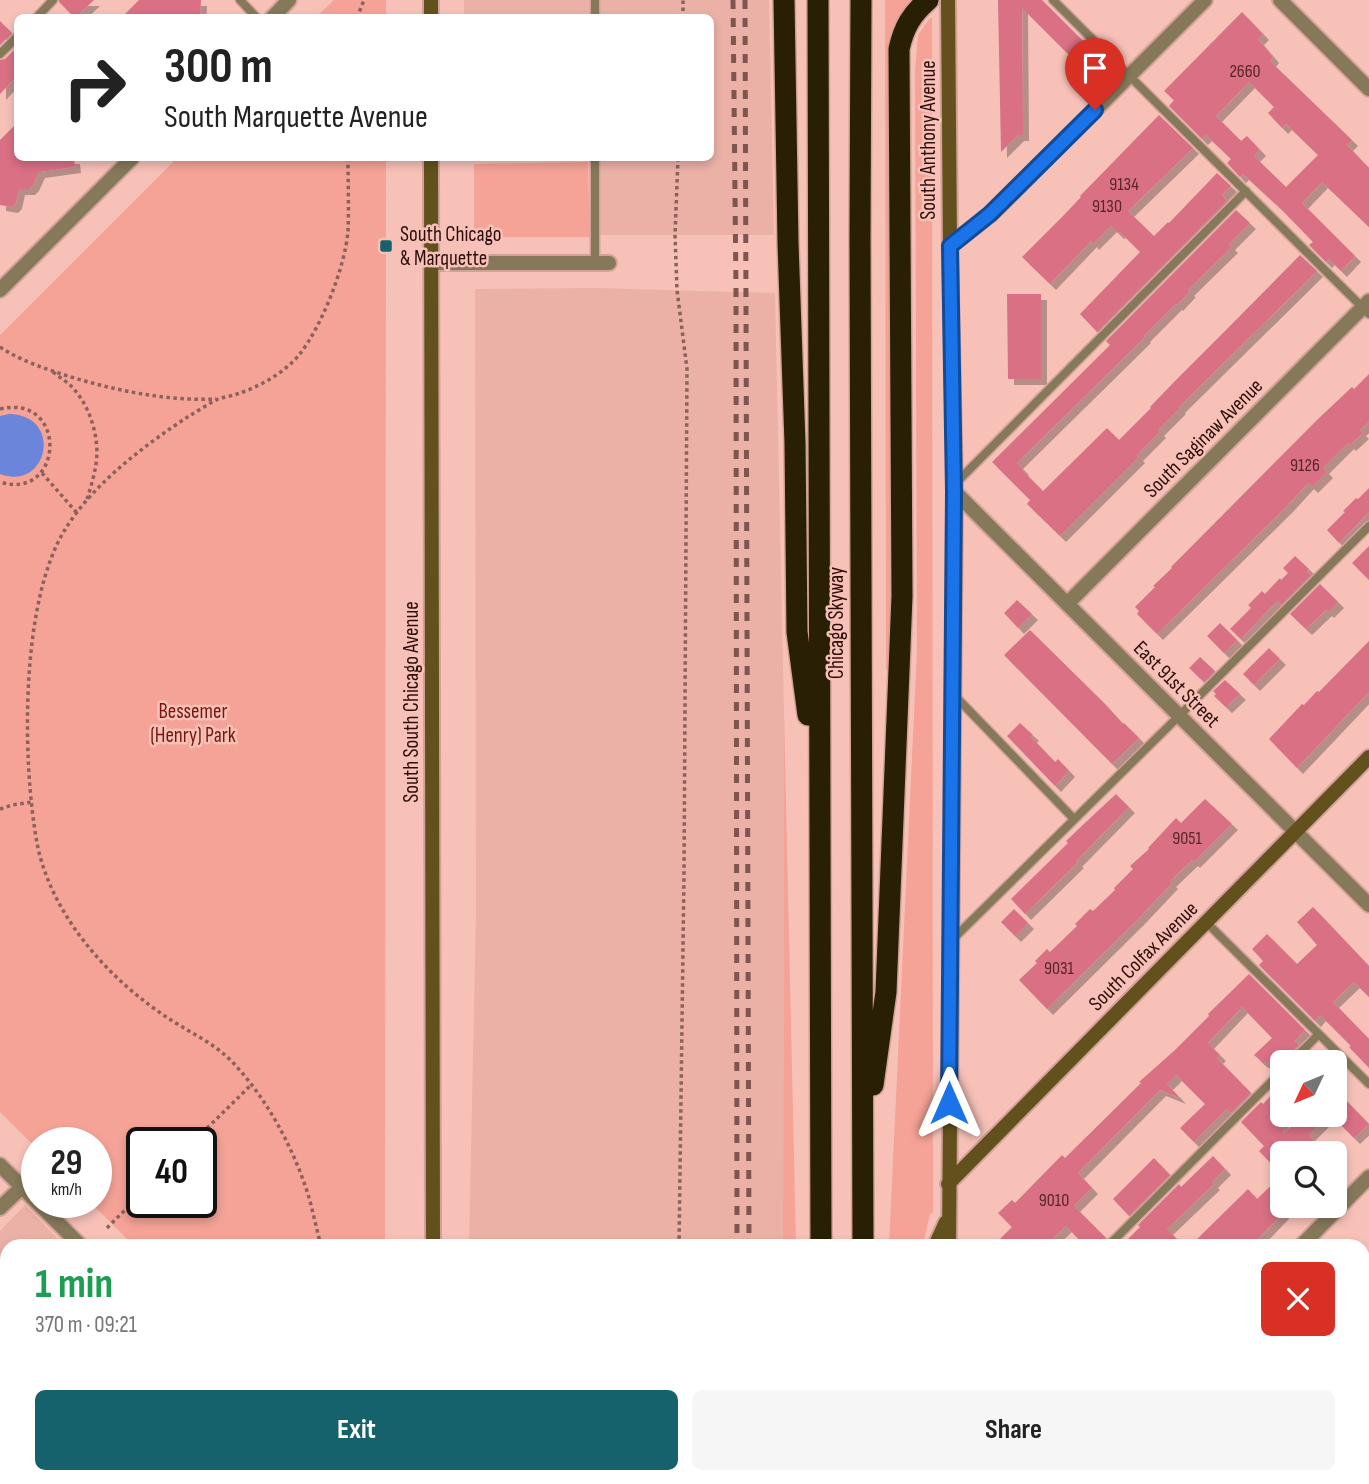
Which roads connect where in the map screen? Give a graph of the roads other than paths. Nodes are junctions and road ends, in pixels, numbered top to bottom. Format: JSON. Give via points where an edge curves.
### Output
{"nodes":[{"id":1,"x":54,"y":0,"type":"edge"},
{"id":2,"x":240,"y":0,"type":"edge"},
{"id":3,"x":289,"y":0,"type":"edge"},
{"id":4,"x":784,"y":0,"type":"edge"},
{"id":5,"x":818,"y":0,"type":"edge"},
{"id":6,"x":861,"y":0,"type":"edge"},
{"id":7,"x":928,"y":0,"type":"edge"},
{"id":8,"x":948,"y":0,"type":"edge"},
{"id":9,"x":1053,"y":0,"type":"edge"},
{"id":10,"x":1205,"y":0,"type":"edge"},
{"id":11,"x":1280,"y":0,"type":"edge"},
{"id":12,"x":40,"y":14,"type":"edge"},
{"id":13,"x":253,"y":14,"type":"edge"},
{"id":14,"x":276,"y":14,"type":"edge"},
{"id":15,"x":14,"y":40,"type":"edge"},
{"id":16,"x":0,"y":54,"type":"edge"},
{"id":17,"x":1130,"y":75,"type":"junction"},
{"id":18,"x":1369,"y":89,"type":"edge"},
{"id":19,"x":129,"y":161,"type":"edge"},
{"id":20,"x":431,"y":161,"type":"edge"},
{"id":21,"x":595,"y":161,"type":"edge"},
{"id":22,"x":1246,"y":191,"type":"junction"},
{"id":23,"x":950,"y":246,"type":"junction"},
{"id":24,"x":431,"y":263,"type":"junction"},
{"id":25,"x":602,"y":263,"type":"joint"},
{"id":26,"x":0,"y":290,"type":"edge"},
{"id":27,"x":1367,"y":307,"type":"edge"},
{"id":28,"x":954,"y":489,"type":"junction"},
{"id":29,"x":1369,"y":526,"type":"edge"},
{"id":30,"x":1067,"y":604,"type":"junction"},
{"id":31,"x":953,"y":694,"type":"junction"},
{"id":32,"x":1180,"y":716,"type":"junction"},
{"id":33,"x":1369,"y":757,"type":"edge"},
{"id":34,"x":819,"y":807,"type":"junction"},
{"id":35,"x":1074,"y":819,"type":"junction"},
{"id":36,"x":1295,"y":832,"type":"junction"},
{"id":37,"x":1369,"y":905,"type":"edge"},
{"id":38,"x":1206,"y":922,"type":"junction"},
{"id":39,"x":950,"y":941,"type":"junction"},
{"id":40,"x":1319,"y":1034,"type":"junction"},
{"id":41,"x":1303,"y":1050,"type":"edge"},
{"id":42,"x":1270,"y":1083,"type":"edge"},
{"id":43,"x":1369,"y":1084,"type":"edge"},
{"id":44,"x":862,"y":1156,"type":"junction"},
{"id":45,"x":0,"y":1165,"type":"edge"},
{"id":46,"x":1369,"y":1177,"type":"edge"},
{"id":47,"x":948,"y":1184,"type":"junction"},
{"id":48,"x":21,"y":1185,"type":"edge"},
{"id":49,"x":21,"y":1187,"type":"edge"},
{"id":50,"x":0,"y":1208,"type":"edge"},
{"id":51,"x":948,"y":1217,"type":"junction"},
{"id":52,"x":53,"y":1218,"type":"edge"},
{"id":53,"x":73,"y":1239,"type":"edge"},
{"id":54,"x":433,"y":1239,"type":"edge"},
{"id":55,"x":821,"y":1239,"type":"edge"},
{"id":56,"x":863,"y":1239,"type":"edge"},
{"id":57,"x":938,"y":1239,"type":"edge"},
{"id":58,"x":948,"y":1239,"type":"edge"},
{"id":59,"x":1115,"y":1239,"type":"edge"},
{"id":60,"x":1308,"y":1239,"type":"edge"}],
"edges":[{"from":1,"to":12,"type":"lane"},
{"from":2,"to":13,"type":"lane"},
{"from":3,"to":14,"type":"street"},
{"from":4,"to":34,"type":"highway","via":[[797,632]]},
{"from":5,"to":34,"type":"highway","name":"Chicago Skyway"},
{"from":6,"to":44,"type":"highway","name":"Chicago Skyway"},
{"from":7,"to":44,"type":"highway","via":[[909,20],[899,49],[902,596],[886,992]]},
{"from":8,"to":23,"type":"main road","name":"South Anthony Avenue"},
{"from":9,"to":17,"type":"lane"},
{"from":10,"to":17,"type":"street"},
{"from":11,"to":18,"type":"street"},
{"from":15,"to":16,"type":"lane"},
{"from":17,"to":22,"type":"lane"},
{"from":17,"to":23,"type":"street","via":[[990,214]]},
{"from":19,"to":26,"type":"street"},
{"from":20,"to":24,"type":"main road","name":"South South Chicago Avenue"},
{"from":21,"to":25,"type":"lane"},
{"from":22,"to":27,"type":"lane"},
{"from":22,"to":28,"type":"lane"},
{"from":23,"to":28,"type":"main road","name":"South Anthony Avenue"},
{"from":24,"to":25,"type":"street"},
{"from":24,"to":54,"type":"main road","name":"South South Chicago Avenue"},
{"from":27,"to":30,"type":"street","name":"South Saginaw Avenue"},
{"from":28,"to":30,"type":"street","name":"East 91st Street"},
{"from":28,"to":31,"type":"main road","name":"South Anthony Avenue"},
{"from":29,"to":32,"type":"lane"},
{"from":30,"to":32,"type":"street","name":"East 91st Street"},
{"from":31,"to":35,"type":"lane"},
{"from":31,"to":39,"type":"main road","name":"South Anthony Avenue"},
{"from":32,"to":35,"type":"lane"},
{"from":32,"to":36,"type":"street","name":"East 91st Street"},
{"from":33,"to":36,"type":"main road","name":"South Colfax Avenue"},
{"from":34,"to":55,"type":"highway","name":"Chicago Skyway"},
{"from":35,"to":39,"type":"lane"},
{"from":36,"to":37,"type":"street","name":"East 91st Street"},
{"from":36,"to":38,"type":"main road","name":"South Colfax Avenue"},
{"from":38,"to":40,"type":"lane"},
{"from":38,"to":47,"type":"main road","name":"South Colfax Avenue"},
{"from":39,"to":47,"type":"main road","name":"South Anthony Avenue"},
{"from":40,"to":41,"type":"lane"},
{"from":40,"to":43,"type":"lane"},
{"from":42,"to":59,"type":"lane"},
{"from":44,"to":56,"type":"highway","name":"Chicago Skyway"},
{"from":45,"to":48,"type":"street"},
{"from":46,"to":60,"type":"street"},
{"from":47,"to":51,"type":"main road","name":"South Anthony Avenue"},
{"from":49,"to":50,"type":"street"},
{"from":51,"to":57,"type":"main road"},
{"from":51,"to":58,"type":"main road","name":"South Anthony Avenue"},
{"from":52,"to":53,"type":"street"}]}
